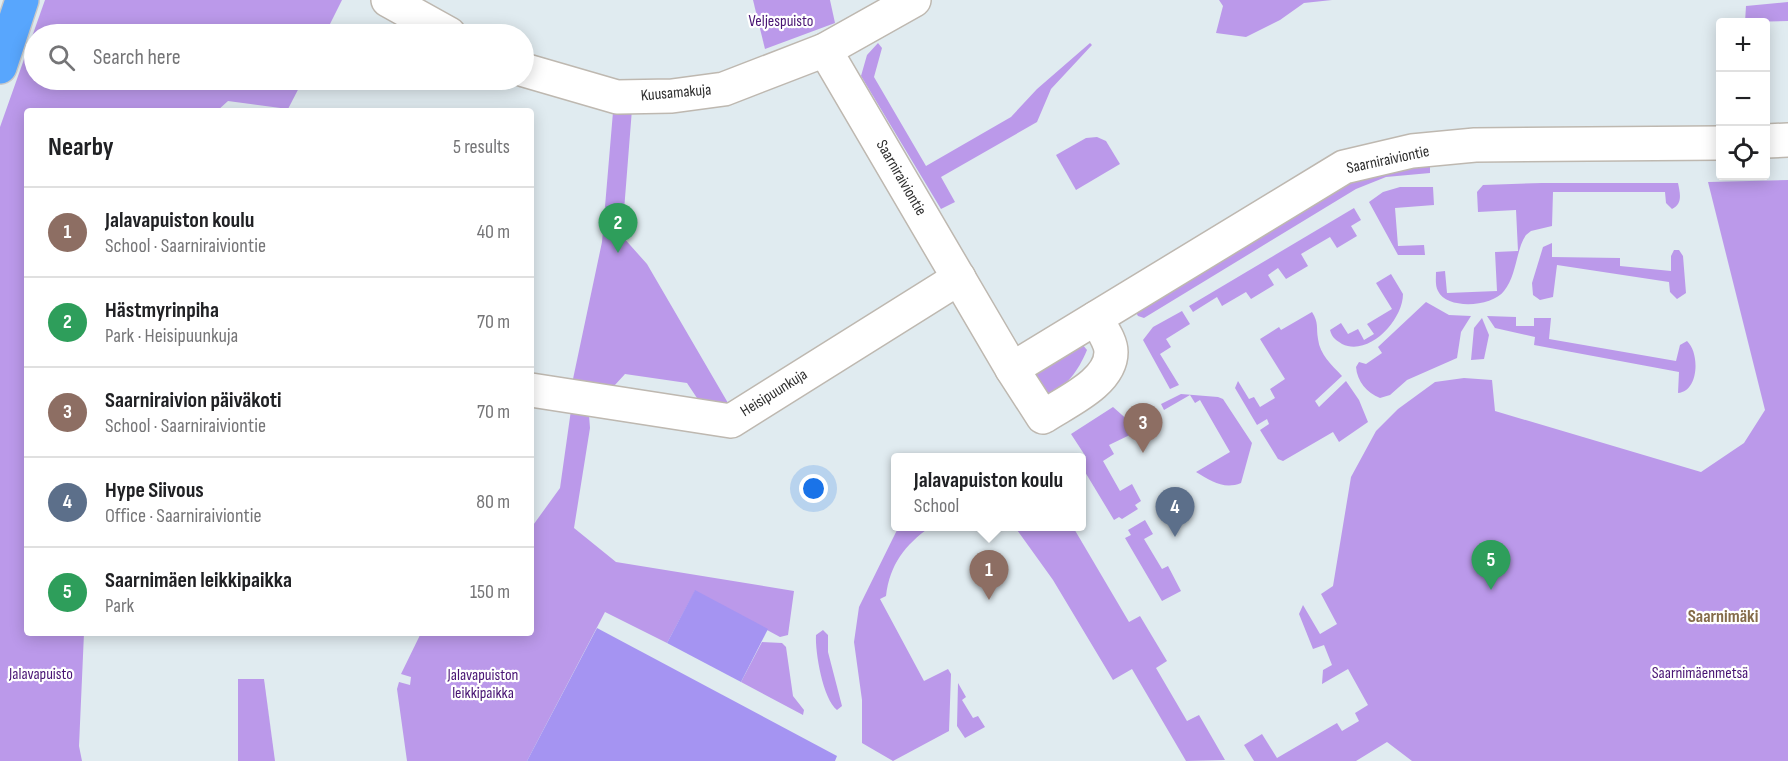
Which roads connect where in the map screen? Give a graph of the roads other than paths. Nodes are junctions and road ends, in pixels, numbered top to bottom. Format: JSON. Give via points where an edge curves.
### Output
{"nodes":[{"id":1,"x":22,"y":0,"type":"edge"},
{"id":2,"x":388,"y":0,"type":"edge"},
{"id":3,"x":914,"y":0,"type":"edge"},
{"id":4,"x":431,"y":24,"type":"edge"},
{"id":5,"x":825,"y":50,"type":"junction"},
{"id":6,"x":0,"y":67,"type":"edge"},
{"id":7,"x":534,"y":73,"type":"edge"},
{"id":8,"x":1788,"y":140,"type":"edge"},
{"id":9,"x":1770,"y":141,"type":"edge"},
{"id":10,"x":1716,"y":143,"type":"edge"},
{"id":11,"x":959,"y":278,"type":"junction"},
{"id":12,"x":1096,"y":318,"type":"junction"},
{"id":13,"x":1012,"y":369,"type":"junction"},
{"id":14,"x":534,"y":390,"type":"edge"}],
"edges":[{"from":1,"to":6,"type":"main road"},
{"from":2,"to":4,"type":"street"},
{"from":3,"to":5,"type":"street","name":"Kuusamakuja"},
{"from":5,"to":7,"type":"street","name":"Kuusamakuja","via":[[724,89],[672,96],[617,97]]},
{"from":5,"to":11,"type":"street","name":"Saarniraiviontie"},
{"from":8,"to":9,"type":"street"},
{"from":10,"to":12,"type":"street","name":"Saarniraiviontie","via":[[1475,145],[1412,151],[1344,167]]},
{"from":11,"to":13,"type":"street","name":"Saarniraiviontie"},
{"from":11,"to":14,"type":"street","name":"Heisipuunkuja","via":[[731,421]]},
{"from":12,"to":13,"type":"street","name":"Saarniraiviontie"},
{"from":12,"to":13,"type":"street","name":"Saarniraiviontie","via":[[1111,351],[1107,369],[1093,384],[1043,417]]}]}
